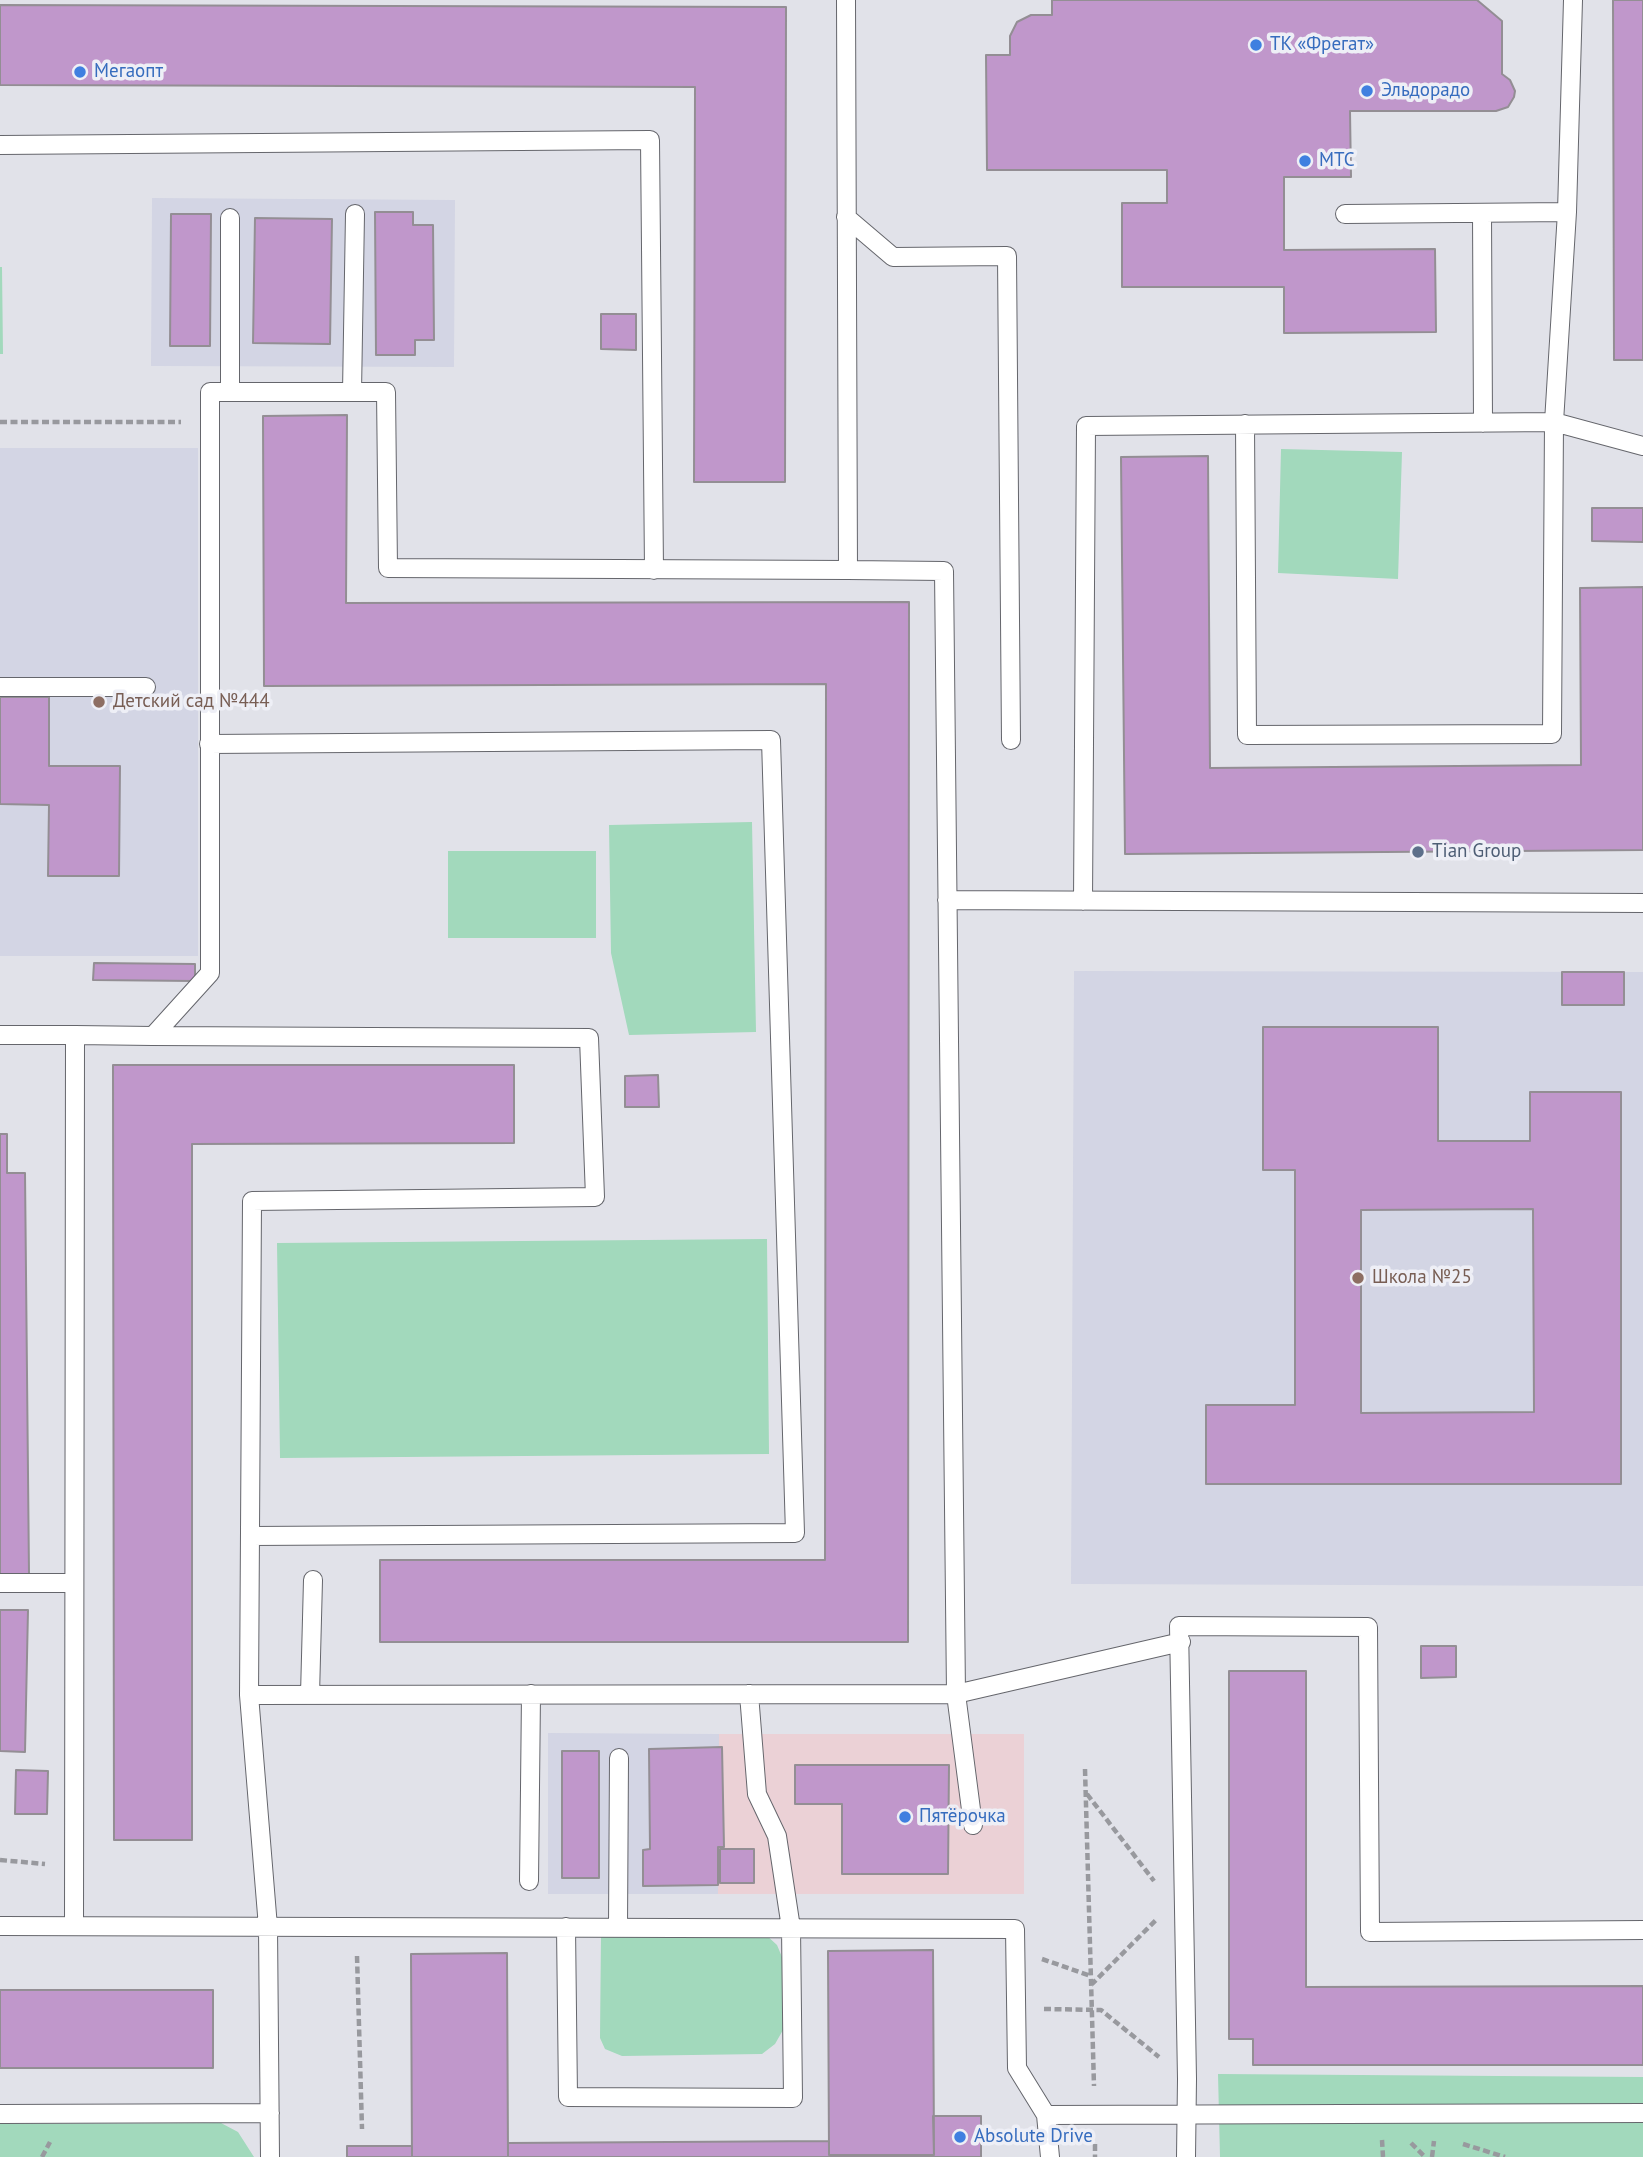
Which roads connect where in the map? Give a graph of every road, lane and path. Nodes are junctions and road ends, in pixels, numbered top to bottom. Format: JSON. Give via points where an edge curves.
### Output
{"nodes":[{"id":1,"x":846,"y":0,"type":"edge"},
{"id":2,"x":1573,"y":0,"type":"edge"},
{"id":3,"x":0,"y":145,"type":"edge"},
{"id":4,"x":1567,"y":212,"type":"junction"},
{"id":5,"x":1482,"y":213,"type":"junction"},
{"id":6,"x":355,"y":214,"type":"dead end"},
{"id":7,"x":1345,"y":214,"type":"dead end"},
{"id":8,"x":846,"y":217,"type":"junction"},
{"id":9,"x":230,"y":218,"type":"dead end"},
{"id":10,"x":230,"y":392,"type":"junction"},
{"id":11,"x":352,"y":392,"type":"junction"},
{"id":12,"x":0,"y":422,"type":"edge"},
{"id":13,"x":210,"y":422,"type":"junction"},
{"id":14,"x":1483,"y":422,"type":"junction"},
{"id":15,"x":1555,"y":422,"type":"junction"},
{"id":16,"x":1245,"y":425,"type":"junction"},
{"id":17,"x":1643,"y":446,"type":"edge"},
{"id":18,"x":654,"y":569,"type":"junction"},
{"id":19,"x":848,"y":570,"type":"junction"},
{"id":20,"x":0,"y":687,"type":"edge"},
{"id":21,"x":146,"y":687,"type":"dead end"},
{"id":22,"x":1011,"y":740,"type":"dead end"},
{"id":23,"x":209,"y":744,"type":"junction"},
{"id":24,"x":947,"y":900,"type":"junction"},
{"id":25,"x":1083,"y":901,"type":"junction"},
{"id":26,"x":1643,"y":903,"type":"edge"},
{"id":27,"x":0,"y":1035,"type":"edge"},
{"id":28,"x":75,"y":1035,"type":"junction"},
{"id":29,"x":153,"y":1036,"type":"junction"},
{"id":30,"x":250,"y":1536,"type":"junction"},
{"id":31,"x":313,"y":1580,"type":"dead end"},
{"id":32,"x":0,"y":1583,"type":"edge"},
{"id":33,"x":74,"y":1583,"type":"junction"},
{"id":34,"x":1181,"y":1642,"type":"junction"},
{"id":35,"x":531,"y":1694,"type":"junction"},
{"id":36,"x":749,"y":1694,"type":"junction"},
{"id":37,"x":956,"y":1694,"type":"junction"},
{"id":38,"x":249,"y":1695,"type":"junction"},
{"id":39,"x":310,"y":1695,"type":"junction"},
{"id":40,"x":619,"y":1758,"type":"dead end"},
{"id":41,"x":1085,"y":1769,"type":"dead end"},
{"id":42,"x":1086,"y":1792,"type":"junction"},
{"id":43,"x":973,"y":1825,"type":"dead end"},
{"id":44,"x":0,"y":1860,"type":"edge"},
{"id":45,"x":74,"y":1867,"type":"junction"},
{"id":46,"x":529,"y":1881,"type":"dead end"},
{"id":47,"x":1178,"y":1901,"type":"junction"},
{"id":48,"x":0,"y":1926,"type":"edge"},
{"id":49,"x":74,"y":1926,"type":"junction"},
{"id":50,"x":268,"y":1927,"type":"junction"},
{"id":51,"x":357,"y":1927,"type":"junction"},
{"id":52,"x":566,"y":1927,"type":"junction"},
{"id":53,"x":618,"y":1927,"type":"junction"},
{"id":54,"x":791,"y":1928,"type":"junction"},
{"id":55,"x":1643,"y":1930,"type":"edge"},
{"id":56,"x":1015,"y":1949,"type":"junction"},
{"id":57,"x":1091,"y":1976,"type":"junction"},
{"id":58,"x":1091,"y":1985,"type":"junction"},
{"id":59,"x":1016,"y":2008,"type":"junction"},
{"id":60,"x":1091,"y":2010,"type":"junction"},
{"id":61,"x":1187,"y":2079,"type":"junction"},
{"id":62,"x":270,"y":2113,"type":"junction"},
{"id":63,"x":1643,"y":2113,"type":"edge"},
{"id":64,"x":0,"y":2114,"type":"edge"},
{"id":65,"x":1095,"y":2114,"type":"junction"},
{"id":66,"x":1187,"y":2114,"type":"junction"},
{"id":67,"x":1046,"y":2115,"type":"junction"},
{"id":68,"x":362,"y":2129,"type":"dead end"},
{"id":69,"x":1435,"y":2136,"type":"dead end"},
{"id":70,"x":270,"y":2157,"type":"edge"},
{"id":71,"x":1050,"y":2157,"type":"edge"},
{"id":72,"x":1095,"y":2157,"type":"edge"},
{"id":73,"x":1186,"y":2157,"type":"edge"},
{"id":74,"x":1432,"y":2157,"type":"edge"}],
"edges":[{"from":1,"to":8,"type":"lane"},
{"from":2,"to":4,"type":"lane"},
{"from":3,"to":18,"type":"lane","via":[[650,140]]},
{"from":4,"to":5,"type":"lane"},
{"from":4,"to":15,"type":"lane"},
{"from":5,"to":7,"type":"lane"},
{"from":5,"to":14,"type":"lane"},
{"from":6,"to":11,"type":"lane"},
{"from":8,"to":19,"type":"lane"},
{"from":8,"to":22,"type":"lane","via":[[893,257],[1007,256]]},
{"from":9,"to":10,"type":"lane"},
{"from":10,"to":11,"type":"lane"},
{"from":10,"to":13,"type":"lane","via":[[210,392]]},
{"from":11,"to":18,"type":"lane","via":[[386,392],[388,568]]},
{"from":12,"to":13,"type":"path"},
{"from":13,"to":23,"type":"lane"},
{"from":14,"to":15,"type":"lane"},
{"from":14,"to":16,"type":"lane"},
{"from":15,"to":16,"type":"lane","via":[[1552,734],[1247,735]]},
{"from":15,"to":17,"type":"lane"},
{"from":16,"to":25,"type":"lane","via":[[1086,426]]},
{"from":18,"to":19,"type":"lane"},
{"from":19,"to":24,"type":"lane","via":[[944,571]]},
{"from":20,"to":21,"type":"lane"},
{"from":23,"to":29,"type":"lane","via":[[210,973]]},
{"from":23,"to":30,"type":"lane","via":[[771,740],[795,1533]]},
{"from":24,"to":25,"type":"lane"},
{"from":24,"to":37,"type":"lane"},
{"from":25,"to":26,"type":"lane"},
{"from":27,"to":28,"type":"lane"},
{"from":28,"to":29,"type":"lane"},
{"from":28,"to":33,"type":"lane"},
{"from":29,"to":30,"type":"lane","via":[[589,1038],[595,1197],[252,1201]]},
{"from":30,"to":38,"type":"lane"},
{"from":31,"to":39,"type":"lane"},
{"from":32,"to":33,"type":"lane"},
{"from":33,"to":45,"type":"lane"},
{"from":34,"to":37,"type":"lane"},
{"from":34,"to":47,"type":"lane"},
{"from":34,"to":55,"type":"lane","via":[[1179,1626],[1368,1627],[1370,1932]]},
{"from":35,"to":36,"type":"lane"},
{"from":35,"to":39,"type":"lane"},
{"from":35,"to":46,"type":"lane"},
{"from":36,"to":37,"type":"lane"},
{"from":36,"to":54,"type":"lane","via":[[757,1794],[777,1836]]},
{"from":37,"to":43,"type":"lane"},
{"from":38,"to":39,"type":"lane"},
{"from":38,"to":50,"type":"lane"},
{"from":40,"to":53,"type":"lane"},
{"from":41,"to":42,"type":"path"},
{"from":42,"to":47,"type":"path"},
{"from":42,"to":57,"type":"path"},
{"from":44,"to":45,"type":"path"},
{"from":45,"to":49,"type":"lane"},
{"from":47,"to":58,"type":"path"},
{"from":47,"to":61,"type":"lane"},
{"from":48,"to":49,"type":"lane"},
{"from":49,"to":50,"type":"lane"},
{"from":50,"to":51,"type":"lane"},
{"from":50,"to":62,"type":"lane"},
{"from":51,"to":52,"type":"lane"},
{"from":51,"to":68,"type":"path"},
{"from":52,"to":53,"type":"lane"},
{"from":52,"to":54,"type":"lane","via":[[568,2098],[793,2098]]},
{"from":53,"to":54,"type":"lane"},
{"from":54,"to":56,"type":"lane","via":[[1015,1928]]},
{"from":56,"to":57,"type":"path"},
{"from":56,"to":59,"type":"lane"},
{"from":57,"to":58,"type":"path"},
{"from":58,"to":60,"type":"path"},
{"from":59,"to":60,"type":"path"},
{"from":59,"to":67,"type":"lane","via":[[1017,2068]]},
{"from":60,"to":61,"type":"path","via":[[1101,2010]]},
{"from":60,"to":65,"type":"path"},
{"from":61,"to":66,"type":"lane"},
{"from":62,"to":64,"type":"lane"},
{"from":62,"to":70,"type":"lane"},
{"from":63,"to":66,"type":"lane"},
{"from":65,"to":66,"type":"lane"},
{"from":65,"to":67,"type":"lane"},
{"from":65,"to":72,"type":"path"},
{"from":66,"to":73,"type":"lane"},
{"from":67,"to":71,"type":"lane"},
{"from":69,"to":74,"type":"path"}]}
